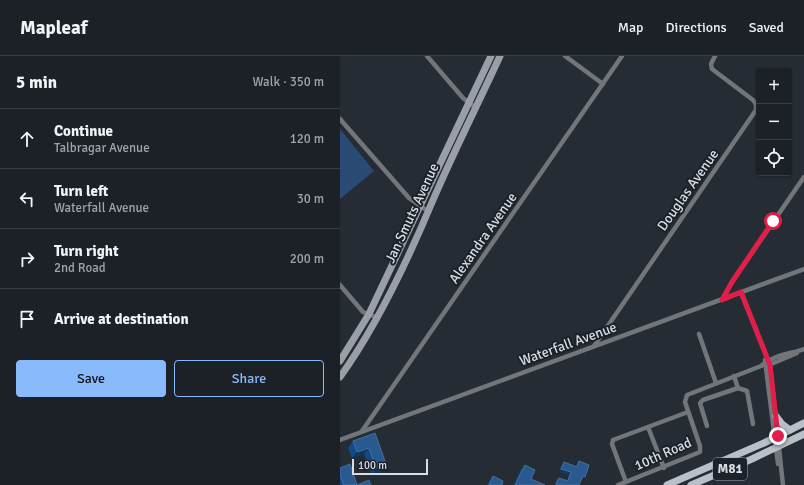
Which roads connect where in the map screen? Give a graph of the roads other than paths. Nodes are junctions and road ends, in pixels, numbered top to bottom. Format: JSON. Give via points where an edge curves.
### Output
{"nodes":[{"id":1,"x":427,"y":56,"type":"edge"},
{"id":2,"x":490,"y":56,"type":"edge"},
{"id":3,"x":500,"y":56,"type":"edge"},
{"id":4,"x":565,"y":56,"type":"edge"},
{"id":5,"x":622,"y":56,"type":"edge"},
{"id":6,"x":715,"y":56,"type":"edge"},
{"id":7,"x":603,"y":84,"type":"junction"},
{"id":8,"x":469,"y":103,"type":"junction"},
{"id":9,"x":476,"y":108,"type":"junction"},
{"id":10,"x":340,"y":119,"type":"edge"},
{"id":11,"x":804,"y":177,"type":"edge"},
{"id":12,"x":420,"y":208,"type":"junction"},
{"id":13,"x":429,"y":212,"type":"junction"},
{"id":14,"x":804,"y":269,"type":"edge"},
{"id":15,"x":340,"y":285,"type":"edge"},
{"id":16,"x":741,"y":292,"type":"junction"},
{"id":17,"x":722,"y":300,"type":"junction"},
{"id":18,"x":369,"y":314,"type":"junction"},
{"id":19,"x":378,"y":318,"type":"junction"},
{"id":20,"x":699,"y":334,"type":"dead end"},
{"id":21,"x":594,"y":346,"type":"junction"},
{"id":22,"x":802,"y":350,"type":"edge"},
{"id":23,"x":340,"y":360,"type":"edge"},
{"id":24,"x":766,"y":363,"type":"junction"},
{"id":25,"x":734,"y":376,"type":"junction"},
{"id":26,"x":340,"y":377,"type":"edge"},
{"id":27,"x":716,"y":383,"type":"junction"},
{"id":28,"x":738,"y":388,"type":"junction"},
{"id":29,"x":688,"y":412,"type":"junction"},
{"id":30,"x":776,"y":416,"type":"junction"},
{"id":31,"x":804,"y":423,"type":"edge"},
{"id":32,"x":753,"y":424,"type":"dead end"},
{"id":33,"x":707,"y":426,"type":"dead end"},
{"id":34,"x":648,"y":427,"type":"junction"},
{"id":35,"x":790,"y":430,"type":"junction"},
{"id":36,"x":362,"y":432,"type":"junction"},
{"id":37,"x":804,"y":434,"type":"edge"},
{"id":38,"x":776,"y":437,"type":"junction"},
{"id":39,"x":340,"y":440,"type":"edge"},
{"id":40,"x":778,"y":447,"type":"junction"},
{"id":41,"x":664,"y":468,"type":"junction"},
{"id":42,"x":626,"y":482,"type":"junction"},
{"id":43,"x":618,"y":485,"type":"edge"},
{"id":44,"x":667,"y":485,"type":"edge"},
{"id":45,"x":691,"y":485,"type":"edge"},
{"id":46,"x":782,"y":485,"type":"edge"}],
"edges":[{"from":1,"to":8,"type":"street"},
{"from":2,"to":8,"type":"main road","name":"Jan Smuts Avenue"},
{"from":3,"to":9,"type":"main road","name":"Jan Smuts Avenue"},
{"from":4,"to":7,"type":"street"},
{"from":5,"to":7,"type":"street","name":"Alexandra Avenue"},
{"from":6,"to":21,"type":"street","name":"Douglas Avenue","via":[[711,64],[712,69],[753,100],[756,109]]},
{"from":7,"to":36,"type":"street","name":"Alexandra Avenue"},
{"from":8,"to":9,"type":"street"},
{"from":8,"to":12,"type":"main road","name":"Jan Smuts Avenue"},
{"from":9,"to":13,"type":"main road","name":"Jan Smuts Avenue"},
{"from":10,"to":12,"type":"street"},
{"from":11,"to":17,"type":"street"},
{"from":12,"to":13,"type":"street"},
{"from":12,"to":18,"type":"main road","name":"Jan Smuts Avenue"},
{"from":13,"to":19,"type":"main road","name":"Jan Smuts Avenue"},
{"from":14,"to":16,"type":"street","name":"Waterfall Avenue"},
{"from":15,"to":18,"type":"street","via":[[362,310]]},
{"from":16,"to":17,"type":"street","name":"Waterfall Avenue"},
{"from":16,"to":24,"type":"street"},
{"from":17,"to":21,"type":"street","name":"Waterfall Avenue"},
{"from":18,"to":19,"type":"street"},
{"from":18,"to":23,"type":"main road","name":"Jan Smuts Avenue"},
{"from":19,"to":26,"type":"main road","name":"Jan Smuts Avenue"},
{"from":20,"to":27,"type":"street"},
{"from":21,"to":36,"type":"street","name":"Waterfall Avenue"},
{"from":22,"to":24,"type":"street","name":"10th Road","via":[[790,352]]},
{"from":24,"to":25,"type":"street","name":"10th Road"},
{"from":24,"to":30,"type":"street"},
{"from":24,"to":38,"type":"street"},
{"from":25,"to":27,"type":"street","name":"10th Road"},
{"from":25,"to":28,"type":"street"},
{"from":27,"to":29,"type":"street","name":"10th Road","via":[[688,395],[685,399]]},
{"from":28,"to":32,"type":"street","via":[[747,391]]},
{"from":28,"to":33,"type":"street","via":[[700,403]]},
{"from":29,"to":34,"type":"street"},
{"from":29,"to":41,"type":"street","name":"10th Road","via":[[701,450]]},
{"from":30,"to":35,"type":"main road"},
{"from":30,"to":38,"type":"street"},
{"from":31,"to":35,"type":"main road","number":"M81"},
{"from":34,"to":41,"type":"street"},
{"from":34,"to":42,"type":"street","via":[[613,440],[612,444]]},
{"from":35,"to":38,"type":"main road","number":"M81"},
{"from":36,"to":39,"type":"street","name":"Waterfall Avenue"},
{"from":37,"to":40,"type":"main road","number":"M81"},
{"from":38,"to":40,"type":"street"},
{"from":38,"to":44,"type":"main road","number":"M81"},
{"from":40,"to":45,"type":"main road","number":"M81"},
{"from":40,"to":46,"type":"street"},
{"from":41,"to":42,"type":"street","name":"10th Road"},
{"from":42,"to":43,"type":"street","name":"10th Road"}]}
